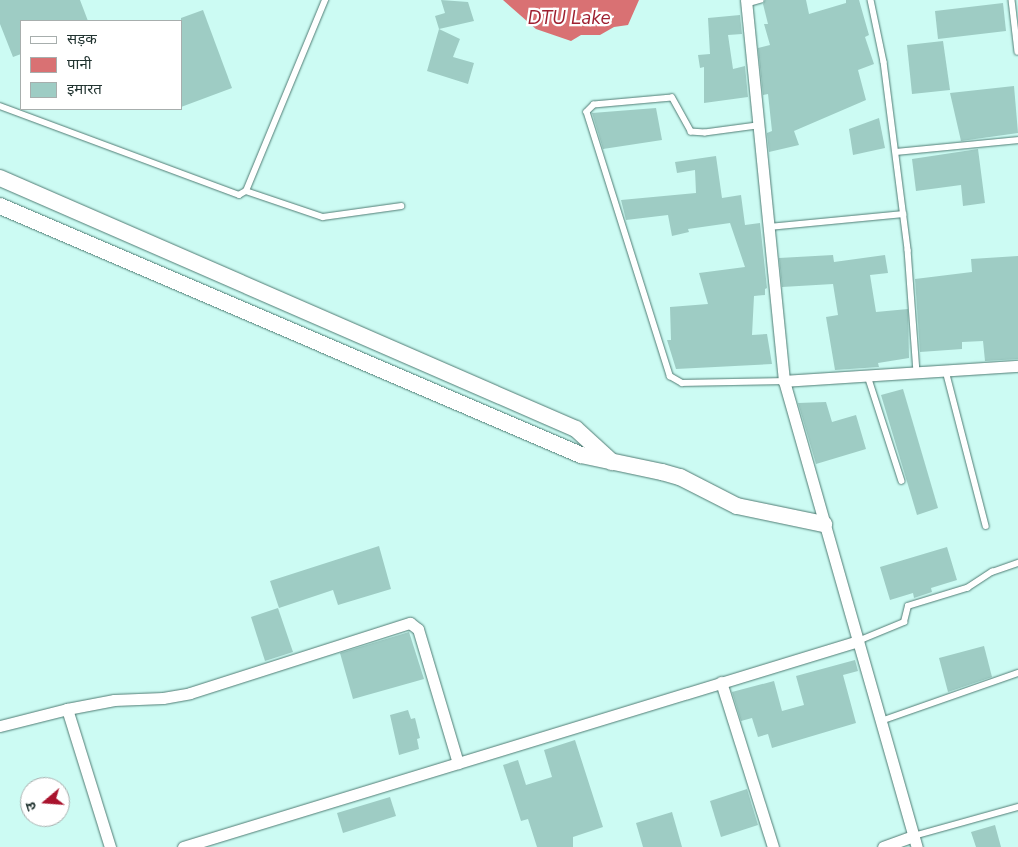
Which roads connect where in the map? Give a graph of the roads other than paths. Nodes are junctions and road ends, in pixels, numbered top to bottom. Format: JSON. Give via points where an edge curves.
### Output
{"nodes":[{"id":1,"x":325,"y":0,"type":"edge"},
{"id":2,"x":760,"y":0,"type":"edge"},
{"id":3,"x":871,"y":0,"type":"edge"},
{"id":4,"x":1012,"y":0,"type":"edge"},
{"id":5,"x":746,"y":2,"type":"edge"},
{"id":6,"x":1018,"y":52,"type":"edge"},
{"id":7,"x":0,"y":106,"type":"edge"},
{"id":8,"x":757,"y":126,"type":"junction"},
{"id":9,"x":1018,"y":140,"type":"edge"},
{"id":10,"x":896,"y":152,"type":"junction"},
{"id":11,"x":0,"y":178,"type":"edge"},
{"id":12,"x":246,"y":191,"type":"junction"},
{"id":13,"x":0,"y":206,"type":"edge"},
{"id":14,"x":401,"y":206,"type":"dead end"},
{"id":15,"x":903,"y":214,"type":"junction"},
{"id":16,"x":767,"y":227,"type":"junction"},
{"id":17,"x":1018,"y":366,"type":"edge"},
{"id":18,"x":946,"y":371,"type":"junction"},
{"id":19,"x":917,"y":373,"type":"junction"},
{"id":20,"x":868,"y":376,"type":"junction"},
{"id":21,"x":784,"y":381,"type":"junction"},
{"id":22,"x":612,"y":462,"type":"junction"},
{"id":23,"x":902,"y":481,"type":"dead end"},
{"id":24,"x":824,"y":524,"type":"junction"},
{"id":25,"x":986,"y":526,"type":"dead end"},
{"id":26,"x":1018,"y":563,"type":"edge"},
{"id":27,"x":858,"y":641,"type":"junction"},
{"id":28,"x":1018,"y":673,"type":"edge"},
{"id":29,"x":721,"y":682,"type":"junction"},
{"id":30,"x":67,"y":709,"type":"junction"},
{"id":31,"x":881,"y":721,"type":"junction"},
{"id":32,"x":0,"y":726,"type":"edge"},
{"id":33,"x":458,"y":763,"type":"junction"},
{"id":34,"x":1018,"y":807,"type":"edge"},
{"id":35,"x":916,"y":842,"type":"edge"},
{"id":36,"x":110,"y":847,"type":"edge"},
{"id":37,"x":182,"y":847,"type":"edge"},
{"id":38,"x":772,"y":847,"type":"edge"},
{"id":39,"x":883,"y":847,"type":"edge"}],
"edges":[{"from":1,"to":12,"type":"lane"},
{"from":2,"to":5,"type":"lane"},
{"from":3,"to":10,"type":"lane","via":[[884,62]]},
{"from":4,"to":6,"type":"lane"},
{"from":5,"to":8,"type":"street"},
{"from":7,"to":12,"type":"lane","via":[[236,195]]},
{"from":8,"to":16,"type":"street"},
{"from":8,"to":21,"type":"lane","via":[[691,132],[670,98],[594,104],[587,112],[670,376],[682,383]]},
{"from":9,"to":10,"type":"lane"},
{"from":10,"to":15,"type":"lane"},
{"from":11,"to":22,"type":"street","via":[[576,429]]},
{"from":12,"to":14,"type":"lane","via":[[323,217]]},
{"from":13,"to":22,"type":"street","via":[[572,452]]},
{"from":15,"to":16,"type":"lane"},
{"from":15,"to":19,"type":"lane"},
{"from":16,"to":21,"type":"street"},
{"from":17,"to":18,"type":"street"},
{"from":18,"to":19,"type":"street"},
{"from":18,"to":25,"type":"lane"},
{"from":19,"to":20,"type":"street"},
{"from":20,"to":21,"type":"street"},
{"from":20,"to":23,"type":"lane"},
{"from":21,"to":24,"type":"street"},
{"from":22,"to":24,"type":"street","via":[[680,477],[737,506]]},
{"from":24,"to":27,"type":"street"},
{"from":26,"to":27,"type":"lane","via":[[992,572],[966,588],[908,606],[904,622]]},
{"from":27,"to":29,"type":"street"},
{"from":27,"to":31,"type":"street"},
{"from":28,"to":31,"type":"lane"},
{"from":29,"to":33,"type":"street"},
{"from":29,"to":38,"type":"street"},
{"from":30,"to":32,"type":"street"},
{"from":30,"to":33,"type":"street","via":[[114,700],[164,698],[190,693],[410,623],[418,629]]},
{"from":30,"to":36,"type":"street"},
{"from":31,"to":35,"type":"street"},
{"from":33,"to":37,"type":"street"},
{"from":34,"to":35,"type":"lane"},
{"from":35,"to":39,"type":"street"}]}
